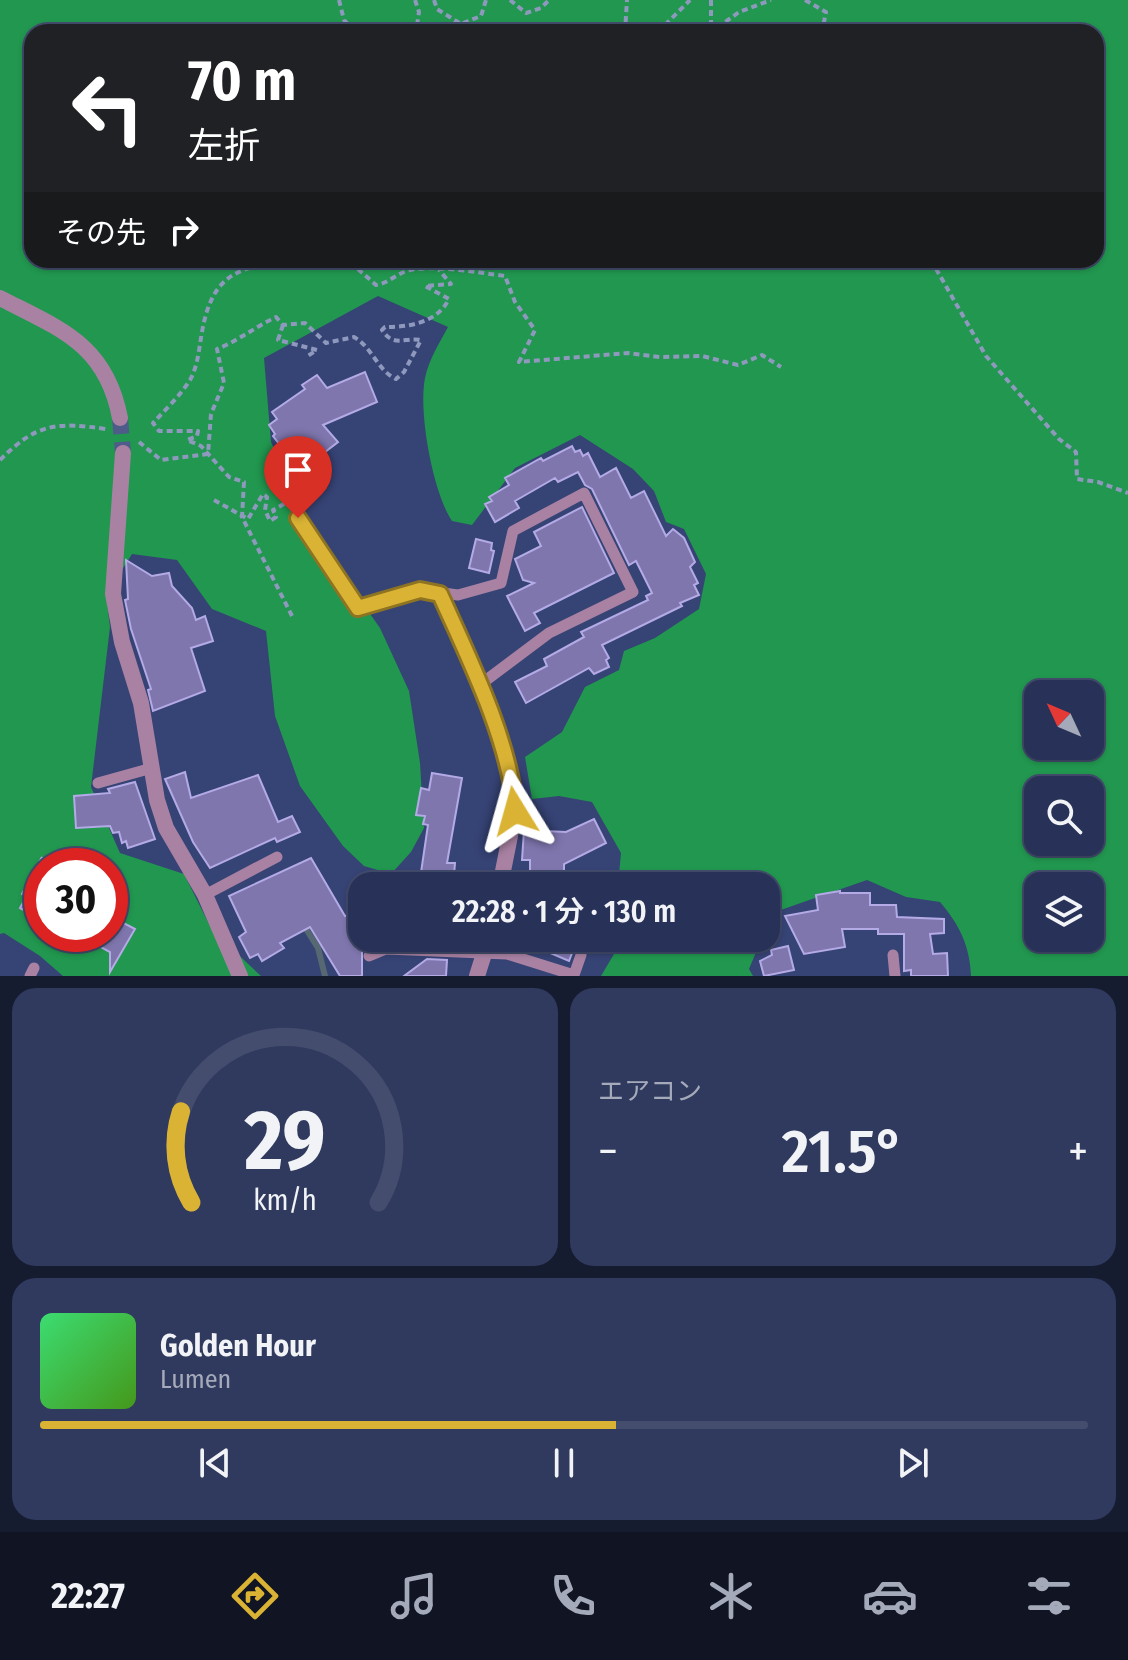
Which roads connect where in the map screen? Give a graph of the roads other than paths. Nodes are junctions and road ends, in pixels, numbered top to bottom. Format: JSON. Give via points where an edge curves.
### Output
{"nodes":[{"id":1,"x":0,"y":298,"type":"edge"},
{"id":2,"x":117,"y":424,"type":"tunnel mouth"},
{"id":3,"x":123,"y":453,"type":"tunnel mouth"},
{"id":4,"x":298,"y":518,"type":"dead end"},
{"id":5,"x":440,"y":594,"type":"junction"},
{"id":6,"x":481,"y":684,"type":"junction"},
{"id":7,"x":152,"y":768,"type":"junction"},
{"id":8,"x":98,"y":783,"type":"dead end"},
{"id":9,"x":277,"y":857,"type":"dead end"},
{"id":10,"x":503,"y":872,"type":"edge"},
{"id":11,"x":205,"y":895,"type":"junction"},
{"id":12,"x":379,"y":952,"type":"edge"},
{"id":13,"x":486,"y":952,"type":"edge"},
{"id":14,"x":502,"y":952,"type":"edge"},
{"id":15,"x":581,"y":955,"type":"dead end"},
{"id":16,"x":893,"y":955,"type":"dead end"},
{"id":17,"x":369,"y":956,"type":"dead end"},
{"id":18,"x":565,"y":974,"type":"edge"},
{"id":19,"x":240,"y":976,"type":"edge"},
{"id":20,"x":477,"y":976,"type":"edge"},
{"id":21,"x":895,"y":976,"type":"edge"}],
"edges":[{"from":1,"to":2,"type":"street","via":[[76,338],[96,359]]},
{"from":3,"to":7,"type":"street","via":[[113,594]]},
{"from":4,"to":5,"type":"lane","via":[[358,608],[420,590]]},
{"from":5,"to":6,"type":"street"},
{"from":5,"to":6,"type":"lane","via":[[458,595],[501,583],[513,531],[584,493],[633,592],[549,633]]},
{"from":6,"to":10,"type":"street","via":[[513,784],[515,811]]},
{"from":7,"to":8,"type":"lane"},
{"from":7,"to":11,"type":"street","via":[[166,828]]},
{"from":9,"to":11,"type":"lane"},
{"from":11,"to":19,"type":"street"},
{"from":12,"to":17,"type":"lane"},
{"from":13,"to":20,"type":"street"},
{"from":14,"to":18,"type":"lane"},
{"from":15,"to":18,"type":"lane","via":[[574,975]]},
{"from":16,"to":21,"type":"lane"}]}
